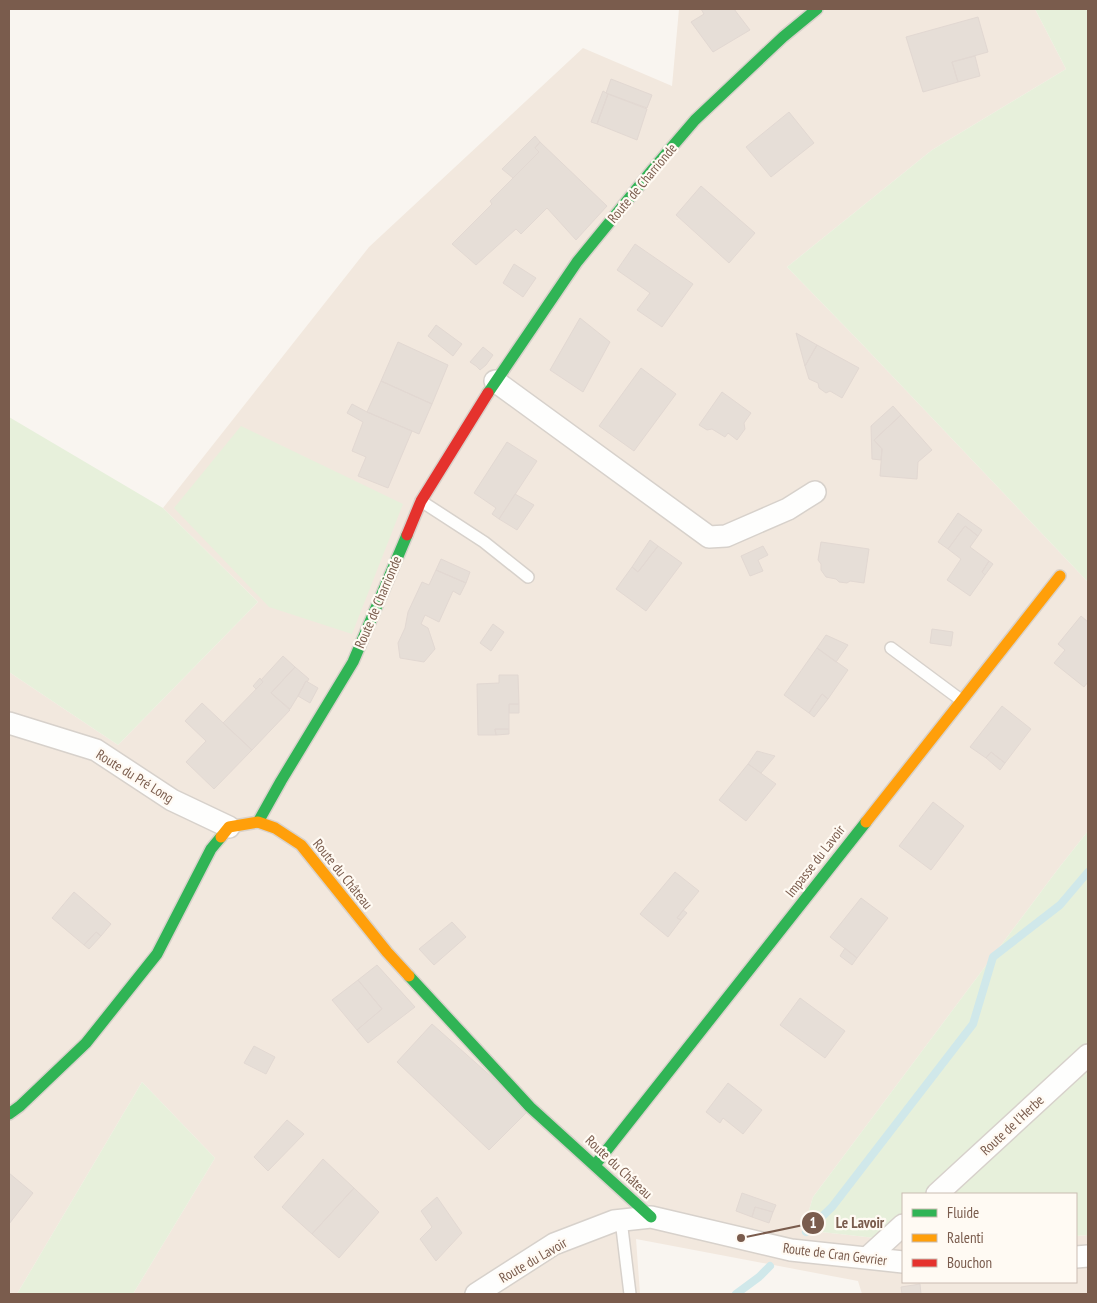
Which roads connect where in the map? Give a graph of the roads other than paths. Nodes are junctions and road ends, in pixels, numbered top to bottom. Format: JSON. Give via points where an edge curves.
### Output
{"nodes":[{"id":1,"x":817,"y":9,"type":"edge"},
{"id":2,"x":495,"y":381,"type":"junction"},
{"id":3,"x":815,"y":492,"type":"dead end"},
{"id":4,"x":422,"y":501,"type":"junction"},
{"id":5,"x":1060,"y":576,"type":"dead end"},
{"id":6,"x":528,"y":577,"type":"dead end"},
{"id":7,"x":891,"y":648,"type":"dead end"},
{"id":8,"x":961,"y":700,"type":"junction"},
{"id":9,"x":9,"y":722,"type":"edge"},
{"id":10,"x":258,"y":822,"type":"junction"},
{"id":11,"x":230,"y":827,"type":"junction"},
{"id":12,"x":1088,"y":1055,"type":"edge"},
{"id":13,"x":9,"y":1114,"type":"edge"},
{"id":14,"x":595,"y":1165,"type":"junction"},
{"id":15,"x":938,"y":1193,"type":"edge"},
{"id":16,"x":651,"y":1217,"type":"junction"},
{"id":17,"x":620,"y":1220,"type":"junction"},
{"id":18,"x":902,"y":1226,"type":"edge"},
{"id":19,"x":867,"y":1258,"type":"junction"},
{"id":20,"x":902,"y":1262,"type":"edge"},
{"id":21,"x":476,"y":1294,"type":"edge"},
{"id":22,"x":630,"y":1294,"type":"edge"}],
"edges":[{"from":1,"to":2,"type":"street","name":"Route de Charrionde","via":[[695,120],[653,168],[577,262]]},
{"from":2,"to":3,"type":"street","via":[[709,537],[726,536],[788,509]]},
{"from":2,"to":4,"type":"street","name":"Route de Charrionde"},
{"from":4,"to":6,"type":"lane","via":[[484,542]]},
{"from":4,"to":10,"type":"street","name":"Route de Charrionde","via":[[353,662]]},
{"from":5,"to":8,"type":"street","name":"Impasse du Lavoir"},
{"from":7,"to":8,"type":"lane"},
{"from":8,"to":14,"type":"street","name":"Impasse du Lavoir"},
{"from":9,"to":11,"type":"street","name":"Route du Pré Long","via":[[96,750],[172,800]]},
{"from":10,"to":11,"type":"street"},
{"from":10,"to":14,"type":"street","name":"Route du Château","via":[[275,828],[301,845],[387,952],[530,1107]]},
{"from":11,"to":13,"type":"street","via":[[211,849],[157,954],[86,1043]]},
{"from":12,"to":15,"type":"street","name":"Route de l'Herbe"},
{"from":14,"to":16,"type":"street","name":"Route du Château"},
{"from":16,"to":17,"type":"street","name":"Route du Lavoir"},
{"from":16,"to":19,"type":"street","name":"Route de Cran Gevrier","via":[[791,1250]]},
{"from":17,"to":21,"type":"street","name":"Route du Lavoir","via":[[554,1244]]},
{"from":17,"to":22,"type":"lane"},
{"from":18,"to":19,"type":"street"},
{"from":19,"to":20,"type":"street","name":"Route de Cran Gevrier"}]}
